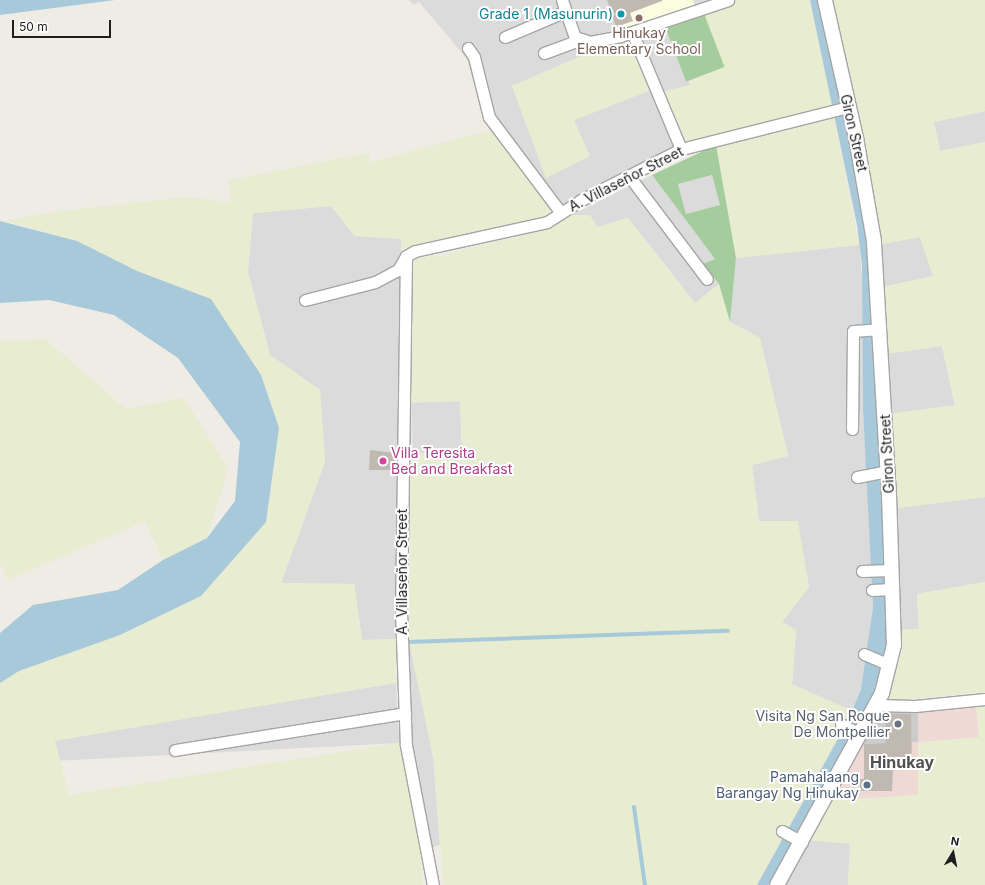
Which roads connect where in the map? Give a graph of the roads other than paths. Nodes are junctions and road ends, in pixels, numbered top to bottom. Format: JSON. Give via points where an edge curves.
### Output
{"nodes":[{"id":1,"x":728,"y":0,"type":"edge"},
{"id":2,"x":825,"y":0,"type":"edge"},
{"id":3,"x":564,"y":5,"type":"edge"},
{"id":4,"x":632,"y":32,"type":"junction"},
{"id":5,"x":505,"y":37,"type":"dead end"},
{"id":6,"x":582,"y":39,"type":"junction"},
{"id":7,"x":468,"y":48,"type":"dead end"},
{"id":8,"x":544,"y":53,"type":"dead end"},
{"id":9,"x":841,"y":109,"type":"junction"},
{"id":10,"x":681,"y":149,"type":"junction"},
{"id":11,"x":629,"y":176,"type":"junction"},
{"id":12,"x":561,"y":213,"type":"junction"},
{"id":13,"x":406,"y":256,"type":"junction"},
{"id":14,"x":707,"y":279,"type":"dead end"},
{"id":15,"x":305,"y":300,"type":"dead end"},
{"id":16,"x":873,"y":330,"type":"junction"},
{"id":17,"x":852,"y":429,"type":"dead end"},
{"id":18,"x":885,"y":472,"type":"junction"},
{"id":19,"x":862,"y":476,"type":"dead end"},
{"id":20,"x":889,"y":570,"type":"junction"},
{"id":21,"x":867,"y":571,"type":"dead end"},
{"id":22,"x":889,"y":589,"type":"junction"},
{"id":23,"x":872,"y":590,"type":"dead end"},
{"id":24,"x":864,"y":654,"type":"dead end"},
{"id":25,"x":888,"y":664,"type":"junction"},
{"id":26,"x":985,"y":699,"type":"edge"},
{"id":27,"x":875,"y":706,"type":"junction"},
{"id":28,"x":405,"y":713,"type":"junction"},
{"id":29,"x":841,"y":724,"type":"dead end"},
{"id":30,"x":856,"y":732,"type":"junction"},
{"id":31,"x":175,"y":750,"type":"dead end"},
{"id":32,"x":782,"y":831,"type":"dead end"},
{"id":33,"x":800,"y":841,"type":"junction"},
{"id":34,"x":433,"y":885,"type":"edge"},
{"id":35,"x":777,"y":885,"type":"edge"}],
"edges":[{"from":1,"to":4,"type":"street"},
{"from":2,"to":9,"type":"street","name":"Giron Street"},
{"from":3,"to":5,"type":"street"},
{"from":3,"to":6,"type":"street","via":[[575,37]]},
{"from":4,"to":6,"type":"street","via":[[590,42]]},
{"from":4,"to":10,"type":"street"},
{"from":6,"to":8,"type":"street"},
{"from":7,"to":12,"type":"street","via":[[474,57],[489,117]]},
{"from":9,"to":10,"type":"street","name":"A. Villaseñor Street"},
{"from":9,"to":16,"type":"street","name":"Giron Street","via":[[874,241]]},
{"from":10,"to":11,"type":"street","name":"A. Villaseñor Street"},
{"from":11,"to":12,"type":"street","name":"A. Villaseñor Street"},
{"from":11,"to":14,"type":"street"},
{"from":12,"to":13,"type":"street","name":"A. Villaseñor Street","via":[[547,222],[415,251]]},
{"from":13,"to":15,"type":"street","via":[[398,270],[375,282]]},
{"from":13,"to":28,"type":"street","name":"A. Villaseñor Street","via":[[401,611]]},
{"from":16,"to":17,"type":"street","via":[[853,331]]},
{"from":16,"to":18,"type":"street","name":"Giron Street"},
{"from":18,"to":19,"type":"street"},
{"from":18,"to":20,"type":"street","name":"Giron Street"},
{"from":20,"to":21,"type":"street"},
{"from":20,"to":22,"type":"street","name":"Giron Street"},
{"from":22,"to":23,"type":"street"},
{"from":22,"to":25,"type":"street","name":"Giron Street","via":[[894,634]]},
{"from":24,"to":25,"type":"street"},
{"from":25,"to":27,"type":"street","name":"Giron Street"},
{"from":26,"to":27,"type":"street","via":[[915,706]]},
{"from":27,"to":30,"type":"street","name":"Giron Street"},
{"from":28,"to":31,"type":"street"},
{"from":28,"to":34,"type":"street","name":"A. Villaseñor Street","via":[[406,745]]},
{"from":29,"to":30,"type":"street"},
{"from":30,"to":33,"type":"street","name":"Giron Street"},
{"from":32,"to":33,"type":"street"},
{"from":33,"to":35,"type":"street","name":"Giron Street"}]}
